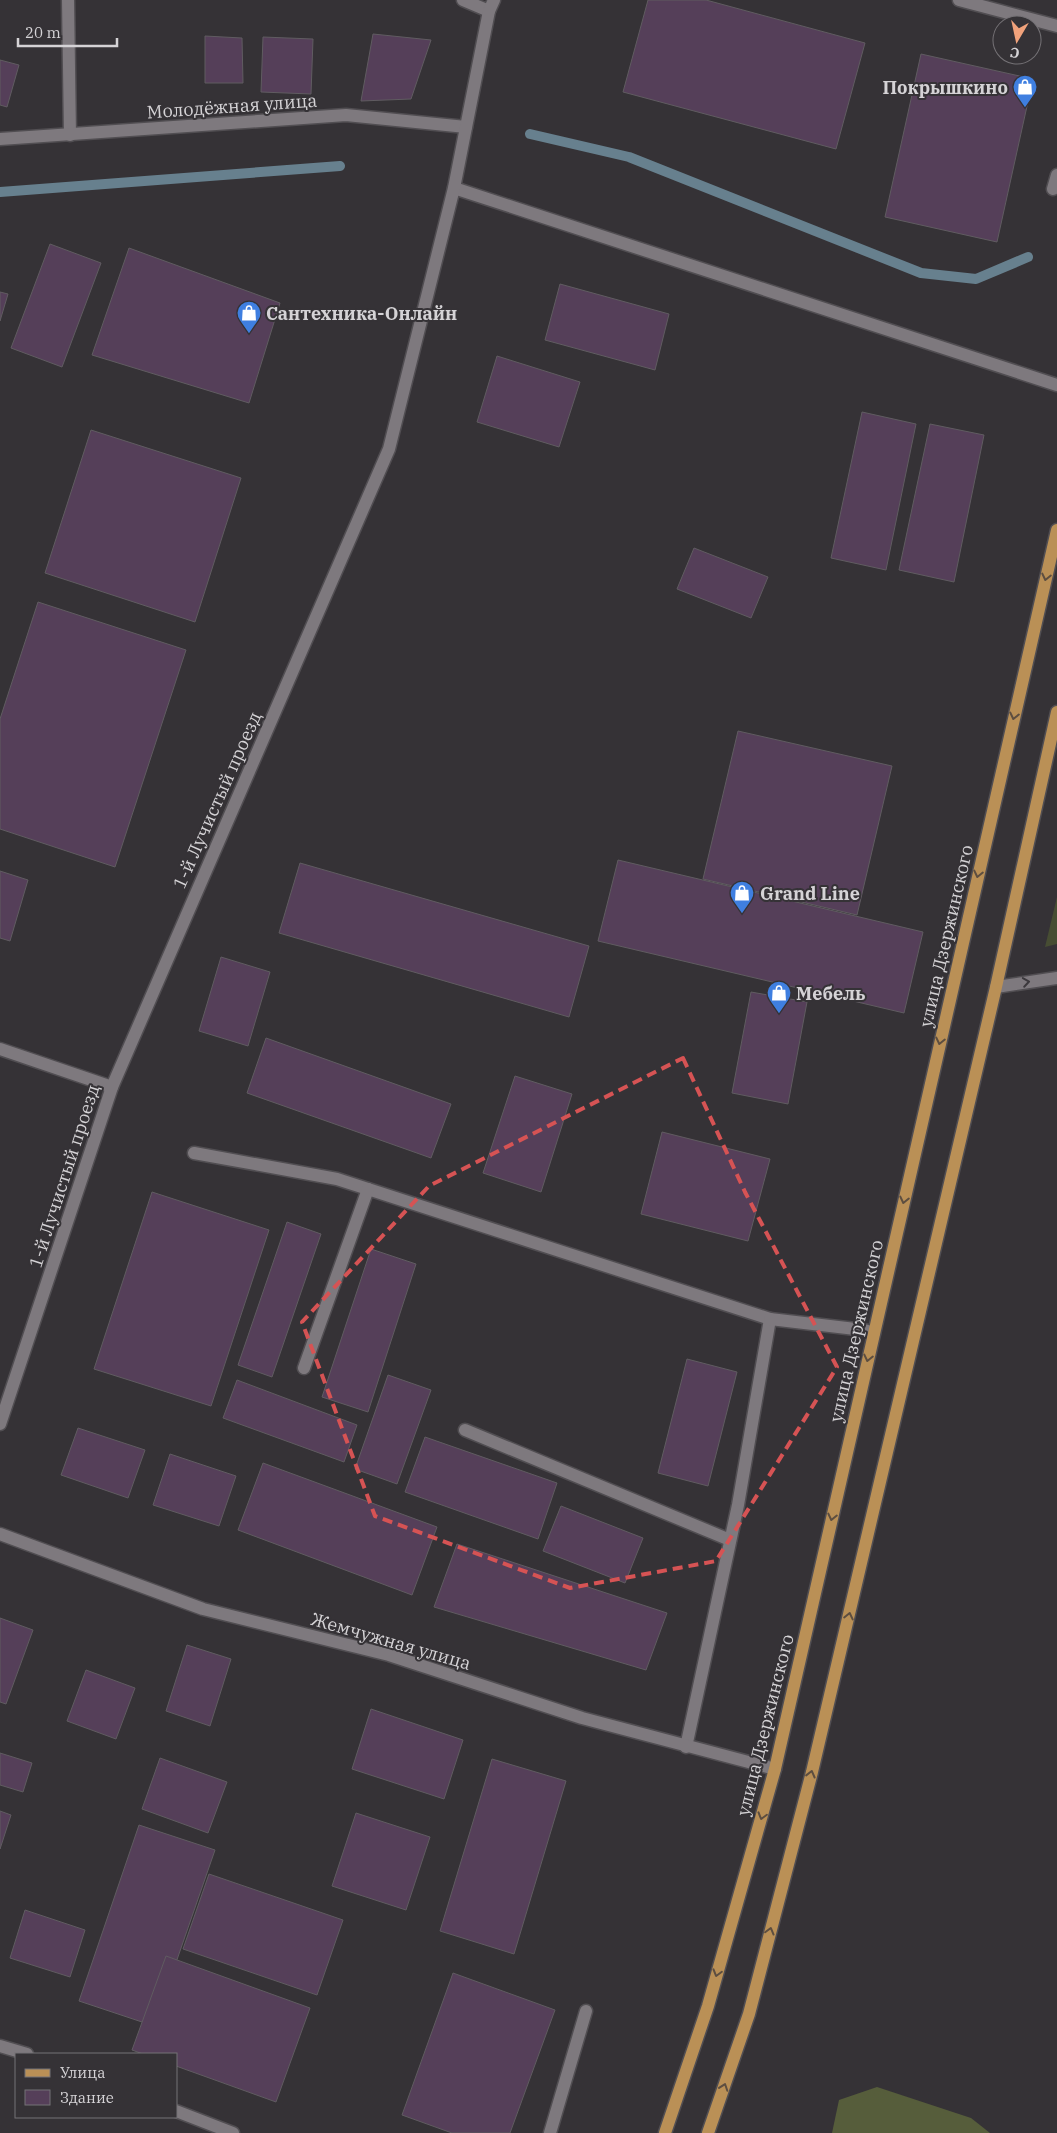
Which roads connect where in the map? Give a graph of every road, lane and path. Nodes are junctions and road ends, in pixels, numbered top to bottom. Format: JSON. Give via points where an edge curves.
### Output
{"nodes":[{"id":1,"x":68,"y":0,"type":"edge"},
{"id":2,"x":463,"y":0,"type":"edge"},
{"id":3,"x":959,"y":0,"type":"edge"},
{"id":4,"x":492,"y":6,"type":"edge"},
{"id":5,"x":1057,"y":26,"type":"edge"},
{"id":6,"x":466,"y":128,"type":"junction"},
{"id":7,"x":70,"y":136,"type":"junction"},
{"id":8,"x":0,"y":139,"type":"edge"},
{"id":9,"x":1057,"y":175,"type":"edge"},
{"id":10,"x":454,"y":188,"type":"junction"},
{"id":11,"x":1053,"y":189,"type":"dead end"},
{"id":12,"x":1057,"y":385,"type":"edge"},
{"id":13,"x":1057,"y":530,"type":"edge"},
{"id":14,"x":1057,"y":712,"type":"edge"},
{"id":15,"x":1057,"y":978,"type":"edge"},
{"id":16,"x":996,"y":987,"type":"junction"},
{"id":17,"x":0,"y":1049,"type":"edge"},
{"id":18,"x":112,"y":1087,"type":"junction"},
{"id":19,"x":194,"y":1153,"type":"dead end"},
{"id":20,"x":368,"y":1188,"type":"junction"},
{"id":21,"x":770,"y":1319,"type":"junction"},
{"id":22,"x":874,"y":1333,"type":"junction"},
{"id":23,"x":304,"y":1368,"type":"dead end"},
{"id":24,"x":0,"y":1424,"type":"edge"},
{"id":25,"x":465,"y":1430,"type":"dead end"},
{"id":26,"x":0,"y":1534,"type":"edge"},
{"id":27,"x":730,"y":1540,"type":"junction"},
{"id":28,"x":686,"y":1747,"type":"junction"},
{"id":29,"x":775,"y":1770,"type":"junction"},
{"id":30,"x":586,"y":2011,"type":"dead end"},
{"id":31,"x":0,"y":2046,"type":"edge"},
{"id":32,"x":23,"y":2053,"type":"edge"},
{"id":33,"x":178,"y":2112,"type":"edge"},
{"id":34,"x":233,"y":2133,"type":"edge"},
{"id":35,"x":550,"y":2133,"type":"edge"},
{"id":36,"x":665,"y":2133,"type":"edge"},
{"id":37,"x":708,"y":2133,"type":"edge"}],
"edges":[{"from":1,"to":7,"type":"street"},
{"from":2,"to":4,"type":"street"},
{"from":3,"to":5,"type":"street"},
{"from":4,"to":6,"type":"street","name":"1-й Лучистый проезд"},
{"from":6,"to":7,"type":"street","name":"Молодёжная улица","via":[[346,115]]},
{"from":6,"to":10,"type":"street","name":"1-й Лучистый проезд"},
{"from":7,"to":8,"type":"street","name":"Молодёжная улица"},
{"from":9,"to":11,"type":"street"},
{"from":10,"to":12,"type":"street"},
{"from":10,"to":18,"type":"street","name":"1-й Лучистый проезд","via":[[389,449]]},
{"from":13,"to":22,"type":"main road","name":"улица Дзержинского","one_way":true},
{"from":14,"to":16,"type":"main road"},
{"from":16,"to":15,"type":"street","one_way":true},
{"from":37,"to":16,"type":"main road","one_way":true,"via":[[749,2014],[812,1772]]},
{"from":17,"to":18,"type":"street"},
{"from":18,"to":24,"type":"street","name":"1-й Лучистый проезд"},
{"from":19,"to":20,"type":"street","via":[[337,1179]]},
{"from":20,"to":21,"type":"street"},
{"from":20,"to":23,"type":"street"},
{"from":21,"to":22,"type":"street"},
{"from":21,"to":27,"type":"street"},
{"from":22,"to":29,"type":"main road","name":"улица Дзержинского","one_way":true},
{"from":25,"to":27,"type":"street"},
{"from":26,"to":28,"type":"street","name":"Жемчужная улица","via":[[203,1609],[389,1655],[582,1718]]},
{"from":27,"to":28,"type":"street"},
{"from":28,"to":29,"type":"street","name":"Жемчужная улица"},
{"from":29,"to":36,"type":"main road","name":"улица Дзержинского","one_way":true,"via":[[708,2006]]},
{"from":30,"to":35,"type":"street"},
{"from":31,"to":32,"type":"street"},
{"from":33,"to":34,"type":"street"}]}
